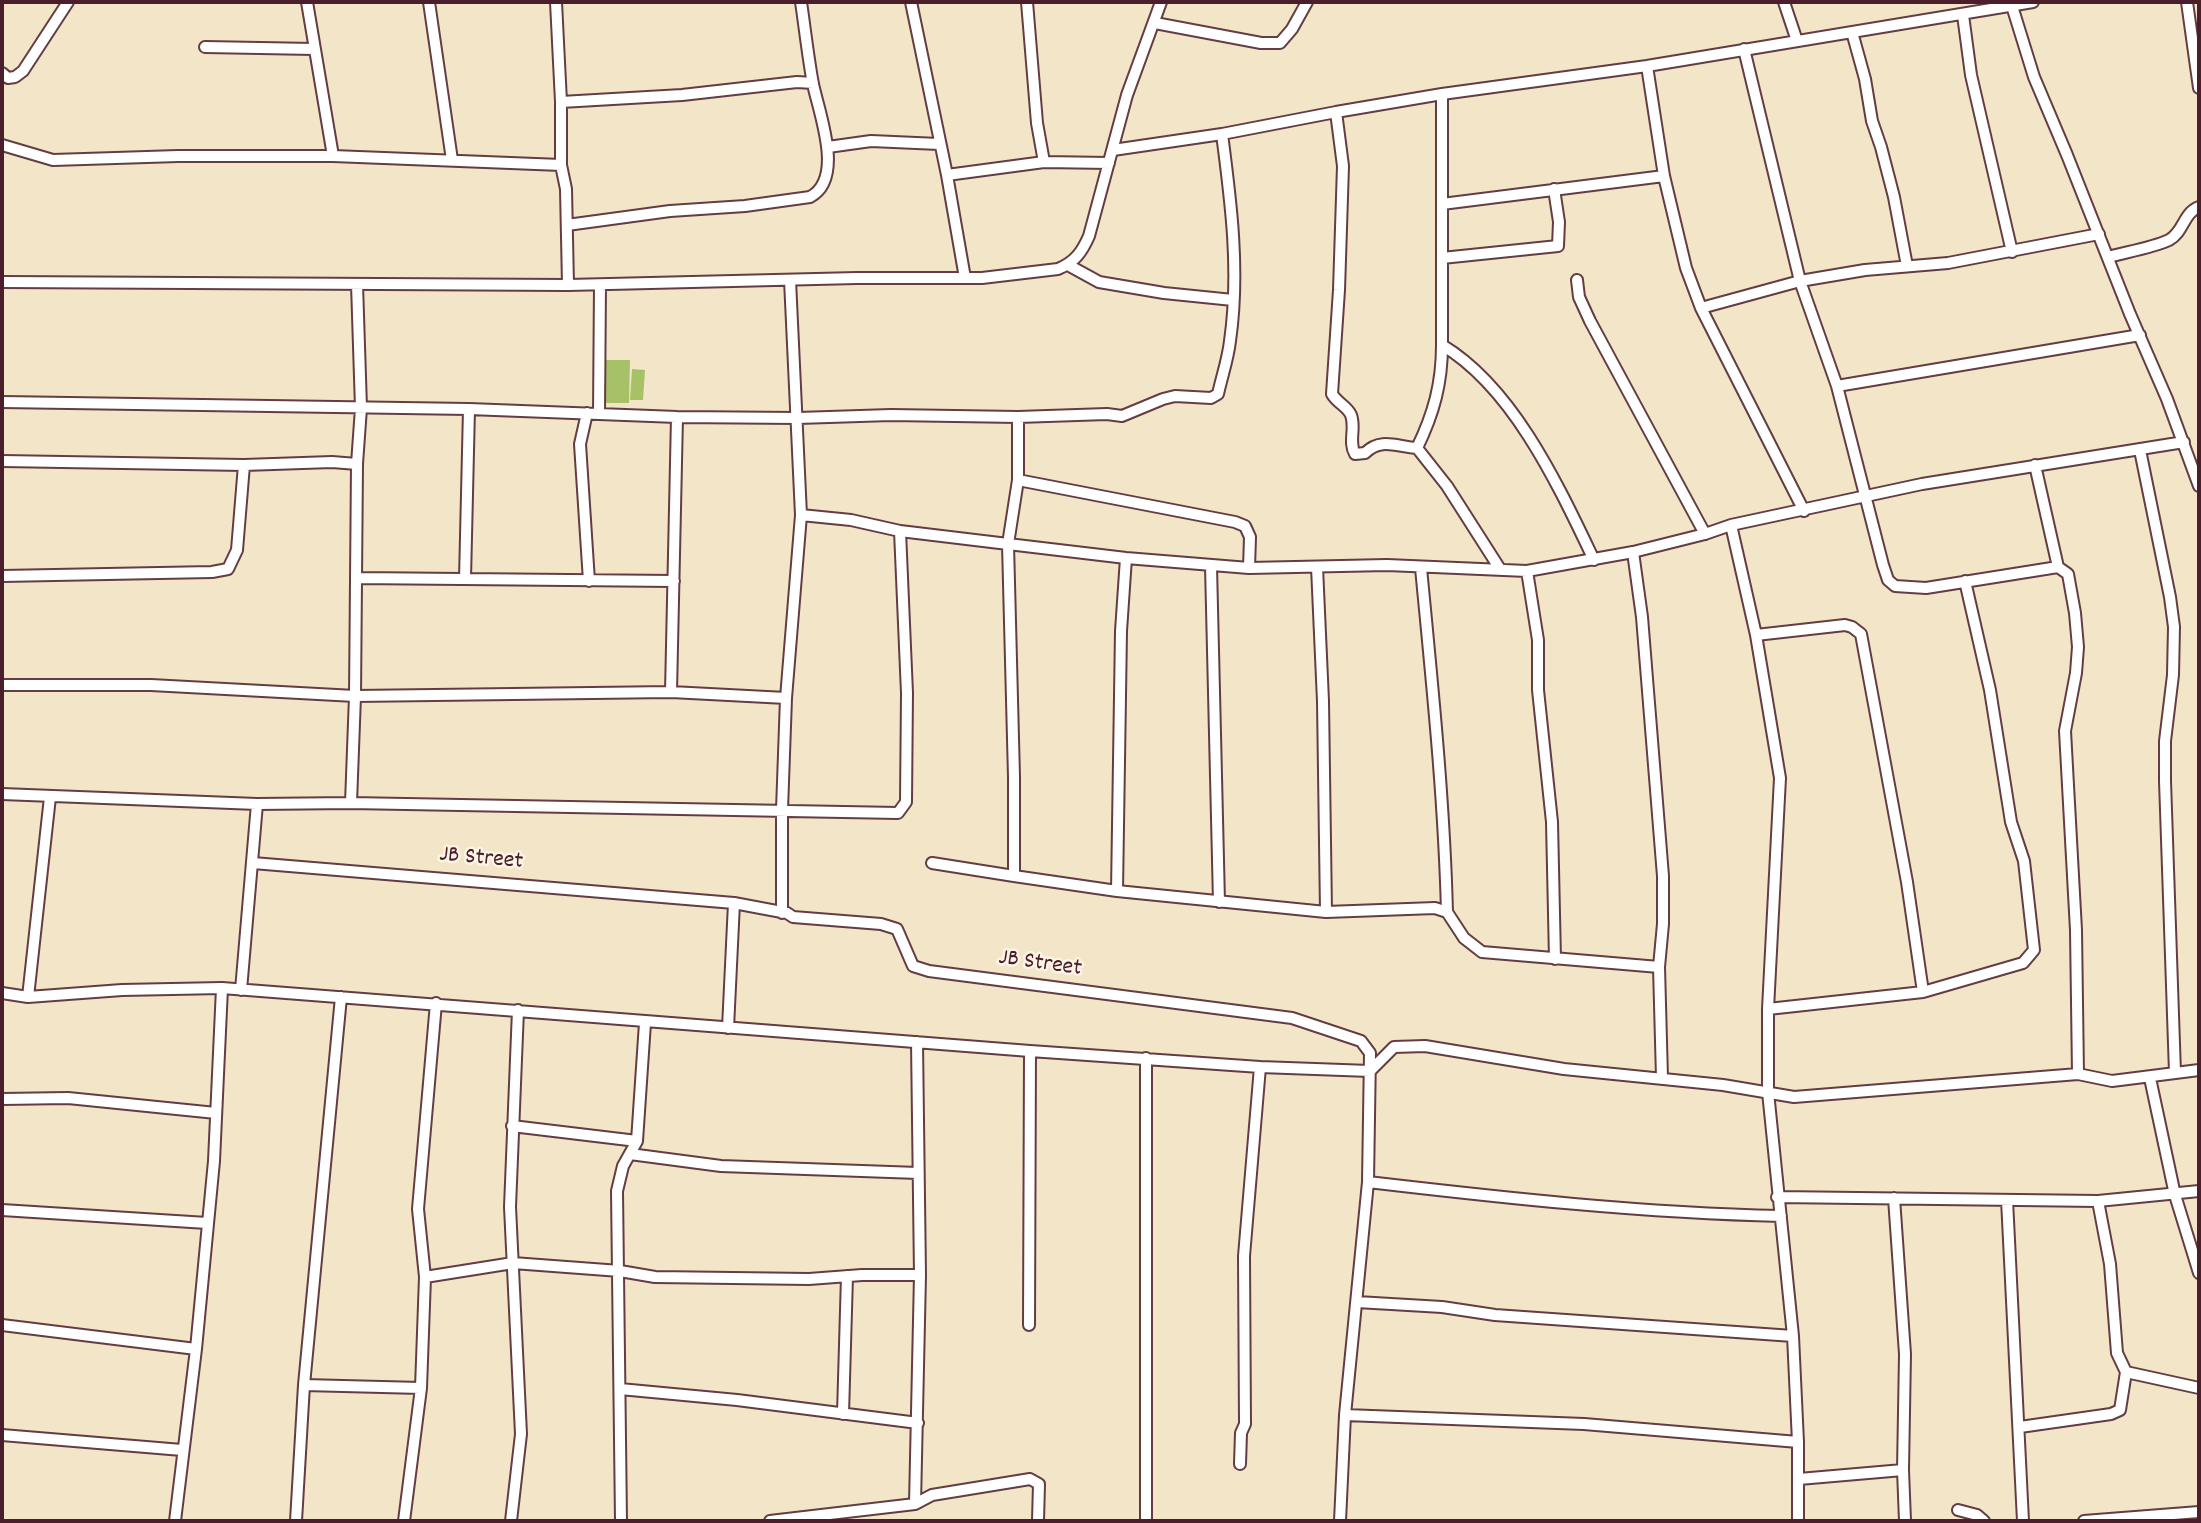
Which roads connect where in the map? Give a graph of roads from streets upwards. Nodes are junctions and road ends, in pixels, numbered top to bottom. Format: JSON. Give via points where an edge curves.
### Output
{"nodes":[{"id":1,"x":68,"y":2,"type":"edge"},
{"id":2,"x":307,"y":2,"type":"edge"},
{"id":3,"x":429,"y":2,"type":"edge"},
{"id":4,"x":556,"y":2,"type":"edge"},
{"id":5,"x":801,"y":2,"type":"edge"},
{"id":6,"x":911,"y":2,"type":"edge"},
{"id":7,"x":1027,"y":2,"type":"edge"},
{"id":8,"x":1161,"y":2,"type":"edge"},
{"id":9,"x":1307,"y":2,"type":"edge"},
{"id":10,"x":1783,"y":2,"type":"edge"},
{"id":11,"x":2033,"y":2,"type":"edge"},
{"id":12,"x":2187,"y":2,"type":"edge"},
{"id":13,"x":2012,"y":5,"type":"junction"},
{"id":14,"x":1964,"y":15,"type":"junction"},
{"id":15,"x":1155,"y":23,"type":"junction"},
{"id":16,"x":1852,"y":32,"type":"junction"},
{"id":17,"x":1797,"y":40,"type":"junction"},
{"id":18,"x":205,"y":47,"type":"dead end"},
{"id":19,"x":314,"y":48,"type":"junction"},
{"id":20,"x":1744,"y":49,"type":"junction"},
{"id":21,"x":1647,"y":66,"type":"junction"},
{"id":22,"x":2,"y":72,"type":"edge"},
{"id":23,"x":813,"y":83,"type":"junction"},
{"id":24,"x":2199,"y":88,"type":"edge"},
{"id":25,"x":1442,"y":94,"type":"junction"},
{"id":26,"x":561,"y":102,"type":"junction"},
{"id":27,"x":1336,"y":111,"type":"junction"},
{"id":28,"x":1222,"y":134,"type":"junction"},
{"id":29,"x":939,"y":144,"type":"junction"},
{"id":30,"x":2,"y":145,"type":"edge"},
{"id":31,"x":828,"y":146,"type":"junction"},
{"id":32,"x":1113,"y":150,"type":"junction"},
{"id":33,"x":333,"y":156,"type":"junction"},
{"id":34,"x":452,"y":160,"type":"junction"},
{"id":35,"x":1044,"y":162,"type":"junction"},
{"id":36,"x":1109,"y":163,"type":"junction"},
{"id":37,"x":561,"y":165,"type":"junction"},
{"id":38,"x":947,"y":175,"type":"junction"},
{"id":39,"x":1664,"y":176,"type":"junction"},
{"id":40,"x":1554,"y":189,"type":"junction"},
{"id":41,"x":1442,"y":204,"type":"junction"},
{"id":42,"x":2199,"y":207,"type":"edge"},
{"id":43,"x":567,"y":225,"type":"junction"},
{"id":44,"x":2099,"y":234,"type":"junction"},
{"id":45,"x":2012,"y":251,"type":"junction"},
{"id":46,"x":2108,"y":257,"type":"junction"},
{"id":47,"x":1442,"y":258,"type":"junction"},
{"id":48,"x":1068,"y":265,"type":"junction"},
{"id":49,"x":1907,"y":267,"type":"junction"},
{"id":50,"x":965,"y":278,"type":"junction"},
{"id":51,"x":790,"y":280,"type":"junction"},
{"id":52,"x":1577,"y":280,"type":"dead end"},
{"id":53,"x":1800,"y":281,"type":"junction"},
{"id":54,"x":2,"y":282,"type":"edge"},
{"id":55,"x":358,"y":284,"type":"junction"},
{"id":56,"x":568,"y":285,"type":"junction"},
{"id":57,"x":600,"y":285,"type":"junction"},
{"id":58,"x":1233,"y":300,"type":"junction"},
{"id":59,"x":1701,"y":308,"type":"junction"},
{"id":60,"x":2140,"y":335,"type":"junction"},
{"id":61,"x":1442,"y":345,"type":"junction"},
{"id":62,"x":1837,"y":386,"type":"junction"},
{"id":63,"x":2,"y":402,"type":"edge"},
{"id":64,"x":360,"y":408,"type":"junction"},
{"id":65,"x":469,"y":410,"type":"junction"},
{"id":66,"x":593,"y":413,"type":"junction"},
{"id":67,"x":677,"y":417,"type":"junction"},
{"id":68,"x":1018,"y":417,"type":"junction"},
{"id":69,"x":797,"y":418,"type":"junction"},
{"id":70,"x":2184,"y":442,"type":"junction"},
{"id":71,"x":1417,"y":448,"type":"junction"},
{"id":72,"x":2140,"y":450,"type":"junction"},
{"id":73,"x":2,"y":461,"type":"edge"},
{"id":74,"x":357,"y":464,"type":"junction"},
{"id":75,"x":244,"y":465,"type":"junction"},
{"id":76,"x":2035,"y":465,"type":"junction"},
{"id":77,"x":1018,"y":480,"type":"junction"},
{"id":78,"x":2199,"y":486,"type":"edge"},
{"id":79,"x":1867,"y":495,"type":"junction"},
{"id":80,"x":1804,"y":511,"type":"junction"},
{"id":81,"x":801,"y":515,"type":"junction"},
{"id":82,"x":1731,"y":525,"type":"junction"},
{"id":83,"x":900,"y":531,"type":"junction"},
{"id":84,"x":1705,"y":534,"type":"junction"},
{"id":85,"x":1008,"y":544,"type":"junction"},
{"id":86,"x":1633,"y":552,"type":"junction"},
{"id":87,"x":1126,"y":558,"type":"junction"},
{"id":88,"x":1594,"y":560,"type":"junction"},
{"id":89,"x":1211,"y":566,"type":"junction"},
{"id":90,"x":1317,"y":567,"type":"junction"},
{"id":91,"x":2058,"y":567,"type":"junction"},
{"id":92,"x":1250,"y":568,"type":"junction"},
{"id":93,"x":1420,"y":568,"type":"junction"},
{"id":94,"x":1500,"y":569,"type":"junction"},
{"id":95,"x":1527,"y":570,"type":"junction"},
{"id":96,"x":2,"y":576,"type":"edge"},
{"id":97,"x":356,"y":578,"type":"junction"},
{"id":98,"x":465,"y":579,"type":"junction"},
{"id":99,"x":589,"y":581,"type":"junction"},
{"id":100,"x":674,"y":581,"type":"junction"},
{"id":101,"x":1965,"y":581,"type":"junction"},
{"id":102,"x":1756,"y":635,"type":"junction"},
{"id":103,"x":2,"y":685,"type":"edge"},
{"id":104,"x":671,"y":692,"type":"junction"},
{"id":105,"x":355,"y":696,"type":"junction"},
{"id":106,"x":786,"y":698,"type":"junction"},
{"id":107,"x":2,"y":794,"type":"edge"},
{"id":108,"x":50,"y":797,"type":"junction"},
{"id":109,"x":351,"y":803,"type":"junction"},
{"id":110,"x":257,"y":804,"type":"junction"},
{"id":111,"x":782,"y":810,"type":"junction"},
{"id":112,"x":253,"y":863,"type":"junction"},
{"id":113,"x":932,"y":863,"type":"dead end"},
{"id":114,"x":1014,"y":876,"type":"junction"},
{"id":115,"x":1117,"y":891,"type":"junction"},
{"id":116,"x":1219,"y":902,"type":"junction"},
{"id":117,"x":734,"y":903,"type":"junction"},
{"id":118,"x":1326,"y":912,"type":"junction"},
{"id":119,"x":1447,"y":912,"type":"junction"},
{"id":120,"x":782,"y":913,"type":"junction"},
{"id":121,"x":1555,"y":959,"type":"junction"},
{"id":122,"x":1660,"y":967,"type":"junction"},
{"id":123,"x":222,"y":988,"type":"junction"},
{"id":124,"x":240,"y":990,"type":"junction"},
{"id":125,"x":1923,"y":992,"type":"junction"},
{"id":126,"x":2,"y":993,"type":"edge"},
{"id":127,"x":28,"y":997,"type":"junction"},
{"id":128,"x":341,"y":997,"type":"junction"},
{"id":129,"x":436,"y":1003,"type":"junction"},
{"id":130,"x":1768,"y":1009,"type":"junction"},
{"id":131,"x":518,"y":1010,"type":"junction"},
{"id":132,"x":645,"y":1023,"type":"junction"},
{"id":133,"x":727,"y":1028,"type":"junction"},
{"id":134,"x":917,"y":1042,"type":"junction"},
{"id":135,"x":1030,"y":1051,"type":"junction"},
{"id":136,"x":1146,"y":1058,"type":"junction"},
{"id":137,"x":1260,"y":1067,"type":"junction"},
{"id":138,"x":2199,"y":1070,"type":"edge"},
{"id":139,"x":1370,"y":1071,"type":"junction"},
{"id":140,"x":2175,"y":1073,"type":"junction"},
{"id":141,"x":2078,"y":1074,"type":"junction"},
{"id":142,"x":1662,"y":1078,"type":"junction"},
{"id":143,"x":2150,"y":1078,"type":"junction"},
{"id":144,"x":1768,"y":1092,"type":"junction"},
{"id":145,"x":2,"y":1100,"type":"edge"},
{"id":146,"x":216,"y":1113,"type":"junction"},
{"id":147,"x":512,"y":1126,"type":"junction"},
{"id":148,"x":637,"y":1141,"type":"junction"},
{"id":149,"x":630,"y":1154,"type":"junction"},
{"id":150,"x":918,"y":1172,"type":"junction"},
{"id":151,"x":1368,"y":1182,"type":"junction"},
{"id":152,"x":2199,"y":1191,"type":"edge"},
{"id":153,"x":2175,"y":1195,"type":"junction"},
{"id":154,"x":1777,"y":1197,"type":"junction"},
{"id":155,"x":1894,"y":1198,"type":"junction"},
{"id":156,"x":2007,"y":1200,"type":"junction"},
{"id":157,"x":2098,"y":1201,"type":"junction"},
{"id":158,"x":2,"y":1210,"type":"edge"},
{"id":159,"x":1781,"y":1216,"type":"junction"},
{"id":160,"x":207,"y":1223,"type":"junction"},
{"id":161,"x":513,"y":1263,"type":"junction"},
{"id":162,"x":620,"y":1270,"type":"junction"},
{"id":163,"x":2199,"y":1273,"type":"edge"},
{"id":164,"x":920,"y":1275,"type":"junction"},
{"id":165,"x":847,"y":1276,"type":"junction"},
{"id":166,"x":425,"y":1277,"type":"junction"},
{"id":167,"x":1357,"y":1302,"type":"junction"},
{"id":168,"x":2,"y":1325,"type":"edge"},
{"id":169,"x":1029,"y":1325,"type":"dead end"},
{"id":170,"x":1793,"y":1336,"type":"junction"},
{"id":171,"x":196,"y":1349,"type":"junction"},
{"id":172,"x":2126,"y":1372,"type":"junction"},
{"id":173,"x":304,"y":1385,"type":"junction"},
{"id":174,"x":421,"y":1388,"type":"junction"},
{"id":175,"x":2199,"y":1388,"type":"edge"},
{"id":176,"x":620,"y":1389,"type":"junction"},
{"id":177,"x":844,"y":1414,"type":"junction"},
{"id":178,"x":1345,"y":1415,"type":"junction"},
{"id":179,"x":918,"y":1423,"type":"junction"},
{"id":180,"x":2020,"y":1427,"type":"junction"},
{"id":181,"x":2,"y":1435,"type":"edge"},
{"id":182,"x":1798,"y":1442,"type":"junction"},
{"id":183,"x":182,"y":1450,"type":"junction"},
{"id":184,"x":1240,"y":1464,"type":"dead end"},
{"id":185,"x":1903,"y":1470,"type":"junction"},
{"id":186,"x":1799,"y":1479,"type":"junction"},
{"id":187,"x":915,"y":1504,"type":"junction"},
{"id":188,"x":1958,"y":1510,"type":"dead end"},
{"id":189,"x":2199,"y":1512,"type":"edge"},
{"id":190,"x":174,"y":1521,"type":"edge"},
{"id":191,"x":296,"y":1521,"type":"edge"},
{"id":192,"x":404,"y":1521,"type":"edge"},
{"id":193,"x":511,"y":1521,"type":"edge"},
{"id":194,"x":621,"y":1521,"type":"edge"},
{"id":195,"x":769,"y":1521,"type":"edge"},
{"id":196,"x":1038,"y":1521,"type":"edge"},
{"id":197,"x":1146,"y":1521,"type":"edge"},
{"id":198,"x":1340,"y":1521,"type":"edge"},
{"id":199,"x":1798,"y":1521,"type":"edge"},
{"id":200,"x":1905,"y":1521,"type":"edge"},
{"id":201,"x":1984,"y":1521,"type":"edge"},
{"id":202,"x":2024,"y":1521,"type":"edge"},
{"id":203,"x":2084,"y":1521,"type":"edge"}],
"edges":[{"from":1,"to":22,"type":"street","via":[[23,71],[8,78]]},
{"from":2,"to":19,"type":"street"},
{"from":3,"to":34,"type":"street"},
{"from":4,"to":26,"type":"street"},
{"from":5,"to":23,"type":"street"},
{"from":6,"to":29,"type":"street"},
{"from":7,"to":35,"type":"street"},
{"from":8,"to":15,"type":"street"},
{"from":9,"to":15,"type":"street","via":[[1280,43]]},
{"from":10,"to":17,"type":"street"},
{"from":11,"to":13,"type":"street"},
{"from":12,"to":24,"type":"street"},
{"from":13,"to":14,"type":"street"},
{"from":13,"to":44,"type":"street","via":[[2034,77]]},
{"from":14,"to":16,"type":"street"},
{"from":14,"to":45,"type":"street","via":[[1971,75]]},
{"from":15,"to":32,"type":"street","via":[[1127,95]]},
{"from":16,"to":17,"type":"street"},
{"from":16,"to":49,"type":"street"},
{"from":17,"to":20,"type":"street"},
{"from":18,"to":19,"type":"street"},
{"from":19,"to":33,"type":"street"},
{"from":20,"to":21,"type":"street"},
{"from":20,"to":53,"type":"street"},
{"from":21,"to":25,"type":"street"},
{"from":21,"to":39,"type":"street"},
{"from":23,"to":26,"type":"street"},
{"from":23,"to":31,"type":"street"},
{"from":25,"to":27,"type":"street"},
{"from":25,"to":41,"type":"street"},
{"from":26,"to":37,"type":"street"},
{"from":27,"to":28,"type":"street"},
{"from":27,"to":71,"type":"street","via":[[1343,166],[1332,394],[1349,410],[1355,454],[1384,442]]},
{"from":28,"to":32,"type":"street"},
{"from":28,"to":58,"type":"street","via":[[1233,210]]},
{"from":29,"to":31,"type":"street","via":[[871,141]]},
{"from":29,"to":38,"type":"street"},
{"from":30,"to":33,"type":"street","via":[[53,160]]},
{"from":31,"to":43,"type":"street","via":[[824,184],[810,197]]},
{"from":32,"to":36,"type":"street"},
{"from":33,"to":34,"type":"street"},
{"from":34,"to":37,"type":"street"},
{"from":35,"to":36,"type":"street"},
{"from":35,"to":38,"type":"street"},
{"from":36,"to":48,"type":"street","via":[[1089,236],[1081,254]]},
{"from":37,"to":43,"type":"street"},
{"from":38,"to":50,"type":"street"},
{"from":39,"to":40,"type":"street"},
{"from":39,"to":59,"type":"street","via":[[1686,268]]},
{"from":40,"to":41,"type":"street"},
{"from":40,"to":47,"type":"street","via":[[1558,246]]},
{"from":41,"to":47,"type":"street"},
{"from":42,"to":46,"type":"street","via":[[2186,215],[2169,240]]},
{"from":43,"to":56,"type":"street"},
{"from":44,"to":45,"type":"street"},
{"from":44,"to":46,"type":"street"},
{"from":45,"to":49,"type":"street"},
{"from":46,"to":60,"type":"street"},
{"from":47,"to":61,"type":"street"},
{"from":48,"to":50,"type":"street","via":[[1045,272]]},
{"from":48,"to":58,"type":"street","via":[[1099,282]]},
{"from":49,"to":53,"type":"street"},
{"from":50,"to":51,"type":"street"},
{"from":51,"to":57,"type":"street"},
{"from":51,"to":69,"type":"street"},
{"from":52,"to":84,"type":"street","via":[[1590,321]]},
{"from":53,"to":59,"type":"street"},
{"from":53,"to":62,"type":"street"},
{"from":54,"to":55,"type":"street"},
{"from":55,"to":56,"type":"street"},
{"from":55,"to":64,"type":"street"},
{"from":56,"to":57,"type":"street"},
{"from":57,"to":66,"type":"street"},
{"from":58,"to":68,"type":"street","via":[[1230,340],[1215,397],[1175,396],[1122,416]]},
{"from":59,"to":80,"type":"street"},
{"from":60,"to":62,"type":"street"},
{"from":60,"to":70,"type":"street"},
{"from":61,"to":71,"type":"street","via":[[1438,394]]},
{"from":61,"to":88,"type":"street","via":[[1464,357],[1483,376],[1534,443]]},
{"from":62,"to":79,"type":"street"},
{"from":63,"to":64,"type":"street"},
{"from":64,"to":65,"type":"street"},
{"from":64,"to":74,"type":"street"},
{"from":65,"to":66,"type":"street"},
{"from":65,"to":98,"type":"street"},
{"from":66,"to":67,"type":"street"},
{"from":66,"to":99,"type":"street","via":[[580,444]]},
{"from":67,"to":69,"type":"street"},
{"from":67,"to":100,"type":"street"},
{"from":68,"to":69,"type":"street"},
{"from":68,"to":77,"type":"street"},
{"from":69,"to":81,"type":"street"},
{"from":70,"to":72,"type":"street"},
{"from":70,"to":78,"type":"street"},
{"from":71,"to":94,"type":"street"},
{"from":72,"to":76,"type":"street"},
{"from":72,"to":140,"type":"street","via":[[2174,627],[2165,781]]},
{"from":73,"to":75,"type":"street"},
{"from":74,"to":75,"type":"street"},
{"from":74,"to":97,"type":"street"},
{"from":75,"to":96,"type":"street","via":[[237,550],[228,569]]},
{"from":76,"to":79,"type":"street"},
{"from":76,"to":91,"type":"street"},
{"from":77,"to":85,"type":"street"},
{"from":77,"to":92,"type":"street","via":[[1236,522],[1245,526],[1250,537]]},
{"from":79,"to":80,"type":"street"},
{"from":79,"to":101,"type":"street","via":[[1888,580],[1895,586],[1926,588]]},
{"from":80,"to":82,"type":"street"},
{"from":81,"to":83,"type":"street"},
{"from":81,"to":106,"type":"street"},
{"from":82,"to":84,"type":"street"},
{"from":82,"to":102,"type":"street"},
{"from":83,"to":85,"type":"street"},
{"from":83,"to":111,"type":"street","via":[[906,802],[898,813]]},
{"from":84,"to":86,"type":"street"},
{"from":85,"to":87,"type":"street"},
{"from":85,"to":114,"type":"street"},
{"from":86,"to":88,"type":"street"},
{"from":86,"to":122,"type":"street","via":[[1663,876]]},
{"from":87,"to":89,"type":"street"},
{"from":87,"to":115,"type":"street"},
{"from":88,"to":95,"type":"street"},
{"from":89,"to":92,"type":"street"},
{"from":89,"to":116,"type":"street"},
{"from":90,"to":92,"type":"street"},
{"from":90,"to":93,"type":"street"},
{"from":90,"to":118,"type":"street"},
{"from":91,"to":101,"type":"street"},
{"from":91,"to":141,"type":"street","via":[[2068,573],[2078,648],[2066,731]]},
{"from":93,"to":94,"type":"street"},
{"from":93,"to":119,"type":"street","via":[[1445,834]]},
{"from":94,"to":95,"type":"street"},
{"from":95,"to":121,"type":"street","via":[[1538,640],[1538,690],[1552,822]]},
{"from":97,"to":98,"type":"street"},
{"from":97,"to":105,"type":"street"},
{"from":98,"to":99,"type":"street"},
{"from":99,"to":100,"type":"street"},
{"from":100,"to":104,"type":"street"},
{"from":101,"to":125,"type":"street","via":[[1990,690],[2011,822],[2024,861],[2034,950],[2023,963]]},
{"from":102,"to":125,"type":"street","via":[[1845,625],[1861,634]]},
{"from":102,"to":130,"type":"street","via":[[1780,778]]},
{"from":103,"to":105,"type":"street","via":[[151,685]]},
{"from":104,"to":105,"type":"street"},
{"from":104,"to":106,"type":"street"},
{"from":105,"to":109,"type":"street"},
{"from":106,"to":111,"type":"street"},
{"from":107,"to":108,"type":"street"},
{"from":108,"to":110,"type":"street"},
{"from":108,"to":127,"type":"street"},
{"from":109,"to":110,"type":"street"},
{"from":109,"to":111,"type":"street"},
{"from":110,"to":112,"type":"street"},
{"from":111,"to":120,"type":"street"},
{"from":112,"to":117,"type":"street","name":"JB Street"},
{"from":112,"to":124,"type":"street"},
{"from":113,"to":114,"type":"street"},
{"from":114,"to":115,"type":"street"},
{"from":115,"to":116,"type":"street"},
{"from":116,"to":118,"type":"street"},
{"from":117,"to":120,"type":"street","name":"JB Street"},
{"from":117,"to":133,"type":"street"},
{"from":118,"to":119,"type":"street","via":[[1435,908]]},
{"from":119,"to":121,"type":"street","via":[[1464,937],[1482,952]]},
{"from":120,"to":139,"type":"street","name":"JB Street","via":[[897,929],[913,966],[929,971],[1292,1018],[1361,1041],[1370,1053]]},
{"from":121,"to":122,"type":"street"},
{"from":122,"to":142,"type":"street"},
{"from":123,"to":124,"type":"street"},
{"from":123,"to":127,"type":"street"},
{"from":123,"to":146,"type":"street"},
{"from":124,"to":128,"type":"street"},
{"from":125,"to":130,"type":"street"},
{"from":126,"to":127,"type":"street"},
{"from":128,"to":129,"type":"street"},
{"from":128,"to":173,"type":"street"},
{"from":129,"to":131,"type":"street"},
{"from":129,"to":166,"type":"street","via":[[418,1209]]},
{"from":130,"to":144,"type":"street"},
{"from":131,"to":132,"type":"street"},
{"from":131,"to":147,"type":"street"},
{"from":132,"to":133,"type":"street"},
{"from":132,"to":148,"type":"street"},
{"from":133,"to":134,"type":"street"},
{"from":134,"to":135,"type":"street"},
{"from":134,"to":150,"type":"street"},
{"from":135,"to":136,"type":"street"},
{"from":135,"to":169,"type":"street"},
{"from":136,"to":137,"type":"street"},
{"from":136,"to":197,"type":"street"},
{"from":137,"to":139,"type":"street"},
{"from":137,"to":184,"type":"street","via":[[1244,1256],[1245,1423]]},
{"from":138,"to":140,"type":"street"},
{"from":139,"to":142,"type":"street","via":[[1394,1047],[1425,1046],[1563,1069]]},
{"from":139,"to":151,"type":"street","name":"JB Street"},
{"from":140,"to":143,"type":"street"},
{"from":141,"to":143,"type":"street","via":[[2112,1081]]},
{"from":141,"to":144,"type":"street","via":[[1826,1096]]},
{"from":142,"to":144,"type":"street"},
{"from":143,"to":153,"type":"street"},
{"from":144,"to":154,"type":"street"},
{"from":145,"to":146,"type":"street","via":[[68,1098]]},
{"from":146,"to":160,"type":"street"},
{"from":147,"to":148,"type":"street"},
{"from":147,"to":161,"type":"street"},
{"from":148,"to":149,"type":"street"},
{"from":149,"to":150,"type":"street","via":[[721,1166]]},
{"from":149,"to":162,"type":"street","via":[[617,1191]]},
{"from":150,"to":164,"type":"street"},
{"from":151,"to":159,"type":"street","via":[[1590,1206]]},
{"from":151,"to":167,"type":"street","name":"JB Street"},
{"from":152,"to":153,"type":"street"},
{"from":153,"to":157,"type":"street"},
{"from":153,"to":163,"type":"street"},
{"from":154,"to":155,"type":"street"},
{"from":154,"to":159,"type":"street"},
{"from":155,"to":156,"type":"street"},
{"from":155,"to":185,"type":"street","via":[[1905,1354]]},
{"from":156,"to":157,"type":"street"},
{"from":156,"to":180,"type":"street"},
{"from":157,"to":172,"type":"street","via":[[2110,1264],[2117,1353]]},
{"from":158,"to":160,"type":"street"},
{"from":159,"to":170,"type":"street"},
{"from":160,"to":171,"type":"street"},
{"from":161,"to":162,"type":"street"},
{"from":161,"to":166,"type":"street"},
{"from":161,"to":193,"type":"street","via":[[520,1434]]},
{"from":162,"to":165,"type":"street","via":[[655,1277]]},
{"from":162,"to":176,"type":"street"},
{"from":164,"to":165,"type":"street"},
{"from":164,"to":179,"type":"street"},
{"from":165,"to":177,"type":"street"},
{"from":166,"to":174,"type":"street"},
{"from":167,"to":170,"type":"street"},
{"from":167,"to":178,"type":"street","name":"JB Street"},
{"from":168,"to":171,"type":"street"},
{"from":170,"to":182,"type":"street"},
{"from":171,"to":183,"type":"street"},
{"from":172,"to":175,"type":"street"},
{"from":172,"to":180,"type":"street","via":[[2120,1410]]},
{"from":173,"to":174,"type":"street"},
{"from":173,"to":191,"type":"street"},
{"from":174,"to":192,"type":"street"},
{"from":176,"to":177,"type":"street"},
{"from":176,"to":194,"type":"street"},
{"from":177,"to":179,"type":"street"},
{"from":178,"to":182,"type":"street","via":[[1584,1423]]},
{"from":178,"to":198,"type":"street","name":"JB Street"},
{"from":179,"to":187,"type":"street"},
{"from":180,"to":202,"type":"street"},
{"from":181,"to":183,"type":"street"},
{"from":182,"to":186,"type":"street"},
{"from":183,"to":190,"type":"street"},
{"from":185,"to":186,"type":"street"},
{"from":185,"to":200,"type":"street"},
{"from":186,"to":199,"type":"street"},
{"from":187,"to":195,"type":"street"},
{"from":187,"to":196,"type":"street","via":[[932,1495],[1030,1479],[1039,1484]]},
{"from":188,"to":201,"type":"street"},
{"from":189,"to":203,"type":"street"}]}
